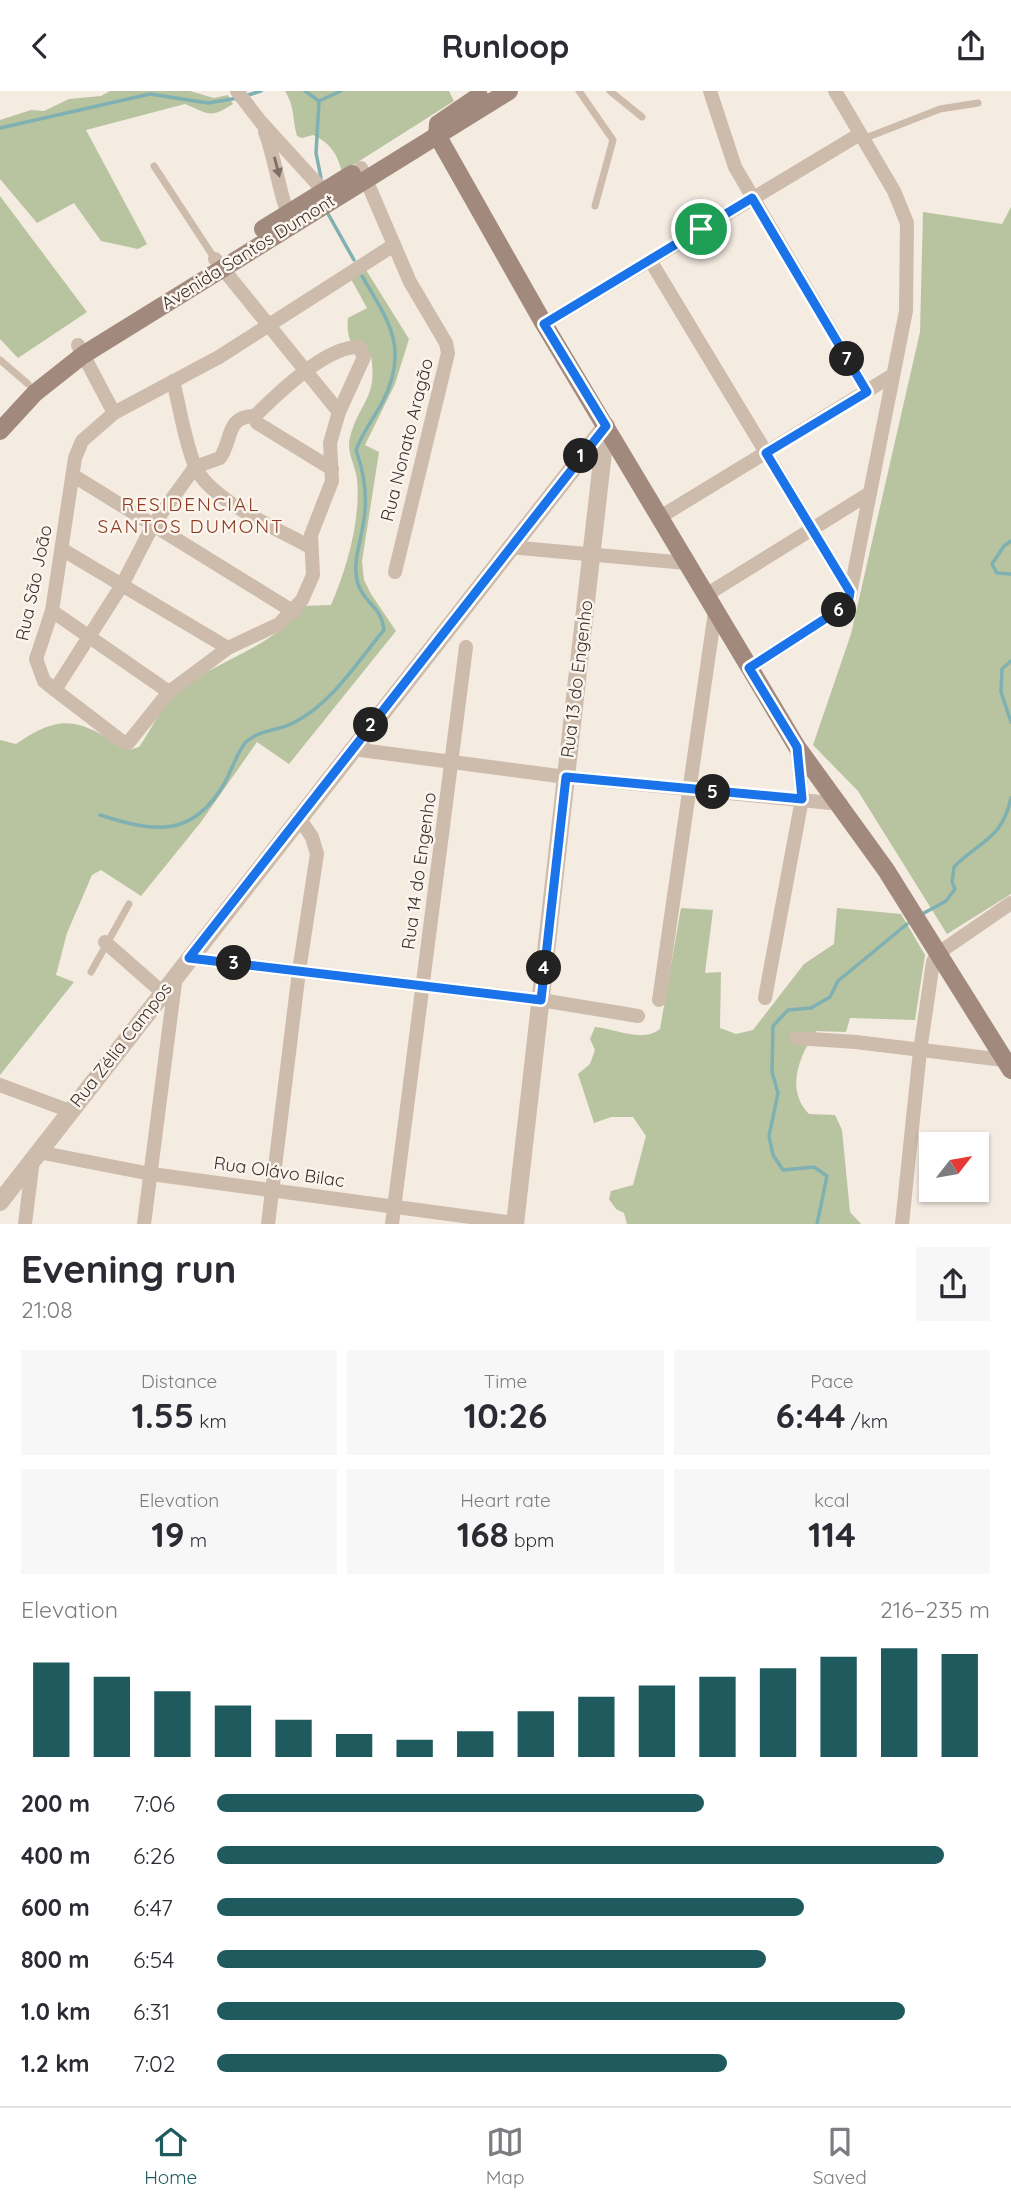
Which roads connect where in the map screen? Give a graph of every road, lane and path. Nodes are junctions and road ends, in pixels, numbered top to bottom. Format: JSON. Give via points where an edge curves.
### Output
{"nodes":[{"id":1,"x":509,"y":91,"type":"edge"},
{"id":2,"x":579,"y":91,"type":"edge"},
{"id":3,"x":610,"y":91,"type":"edge"},
{"id":4,"x":710,"y":91,"type":"edge"},
{"id":5,"x":835,"y":91,"type":"edge"},
{"id":6,"x":483,"y":93,"type":"edge"},
{"id":7,"x":241,"y":97,"type":"edge"},
{"id":8,"x":978,"y":103,"type":"dead end"},
{"id":9,"x":642,"y":117,"type":"dead end"},
{"id":10,"x":260,"y":121,"type":"junction"},
{"id":11,"x":438,"y":135,"type":"junction"},
{"id":12,"x":861,"y":136,"type":"junction"},
{"id":13,"x":154,"y":166,"type":"dead end"},
{"id":14,"x":364,"y":174,"type":"junction"},
{"id":15,"x":329,"y":195,"type":"junction"},
{"id":16,"x":752,"y":198,"type":"junction"},
{"id":17,"x":595,"y":207,"type":"dead end"},
{"id":18,"x":290,"y":219,"type":"junction"},
{"id":19,"x":394,"y":245,"type":"junction"},
{"id":20,"x":650,"y":260,"type":"junction"},
{"id":21,"x":218,"y":264,"type":"junction"},
{"id":22,"x":544,"y":324,"type":"junction"},
{"id":23,"x":269,"y":325,"type":"junction"},
{"id":24,"x":80,"y":350,"type":"junction"},
{"id":25,"x":0,"y":360,"type":"edge"},
{"id":26,"x":307,"y":370,"type":"junction"},
{"id":27,"x":892,"y":375,"type":"junction"},
{"id":28,"x":173,"y":380,"type":"junction"},
{"id":29,"x":28,"y":384,"type":"junction"},
{"id":30,"x":867,"y":392,"type":"junction"},
{"id":31,"x":340,"y":412,"type":"junction"},
{"id":32,"x":0,"y":413,"type":"edge"},
{"id":33,"x":114,"y":413,"type":"junction"},
{"id":34,"x":255,"y":416,"type":"junction"},
{"id":35,"x":606,"y":426,"type":"junction"},
{"id":36,"x":0,"y":431,"type":"edge"},
{"id":37,"x":766,"y":453,"type":"junction"},
{"id":38,"x":195,"y":467,"type":"junction"},
{"id":39,"x":332,"y":469,"type":"junction"},
{"id":40,"x":74,"y":477,"type":"junction"},
{"id":41,"x":870,"y":493,"type":"junction"},
{"id":42,"x":660,"y":517,"type":"junction"},
{"id":43,"x":153,"y":525,"type":"junction"},
{"id":44,"x":813,"y":530,"type":"junction"},
{"id":45,"x":310,"y":547,"type":"junction"},
{"id":46,"x":509,"y":547,"type":"junction"},
{"id":47,"x":63,"y":550,"type":"junction"},
{"id":48,"x":591,"y":555,"type":"junction"},
{"id":49,"x":686,"y":563,"type":"junction"},
{"id":50,"x":395,"y":572,"type":"dead end"},
{"id":51,"x":122,"y":585,"type":"junction"},
{"id":52,"x":850,"y":592,"type":"junction"},
{"id":53,"x":706,"y":595,"type":"junction"},
{"id":54,"x":52,"y":611,"type":"junction"},
{"id":55,"x":294,"y":612,"type":"junction"},
{"id":56,"x":715,"y":612,"type":"junction"},
{"id":57,"x":89,"y":637,"type":"junction"},
{"id":58,"x":466,"y":647,"type":"dead end"},
{"id":59,"x":228,"y":648,"type":"junction"},
{"id":60,"x":749,"y":668,"type":"junction"},
{"id":61,"x":55,"y":690,"type":"junction"},
{"id":62,"x":169,"y":692,"type":"junction"},
{"id":63,"x":797,"y":747,"type":"junction"},
{"id":64,"x":353,"y":749,"type":"junction"},
{"id":65,"x":454,"y":762,"type":"junction"},
{"id":66,"x":566,"y":777,"type":"junction"},
{"id":67,"x":691,"y":790,"type":"junction"},
{"id":68,"x":802,"y":799,"type":"junction"},
{"id":69,"x":841,"y":804,"type":"junction"},
{"id":70,"x":299,"y":818,"type":"junction"},
{"id":71,"x":129,"y":904,"type":"dead end"},
{"id":72,"x":1011,"y":904,"type":"edge"},
{"id":73,"x":105,"y":942,"type":"junction"},
{"id":74,"x":937,"y":954,"type":"junction"},
{"id":75,"x":189,"y":958,"type":"junction"},
{"id":76,"x":299,"y":971,"type":"junction"},
{"id":77,"x":91,"y":972,"type":"dead end"},
{"id":78,"x":176,"y":975,"type":"junction"},
{"id":79,"x":423,"y":986,"type":"junction"},
{"id":80,"x":162,"y":992,"type":"junction"},
{"id":81,"x":765,"y":998,"type":"dead end"},
{"id":82,"x":541,"y":1000,"type":"junction"},
{"id":83,"x":659,"y":1000,"type":"dead end"},
{"id":84,"x":638,"y":1016,"type":"dead end"},
{"id":85,"x":796,"y":1038,"type":"dead end"},
{"id":86,"x":920,"y":1051,"type":"junction"},
{"id":87,"x":1007,"y":1065,"type":"edge"},
{"id":88,"x":0,"y":1085,"type":"edge"},
{"id":89,"x":70,"y":1111,"type":"junction"},
{"id":90,"x":35,"y":1156,"type":"junction"},
{"id":91,"x":151,"y":1174,"type":"junction"},
{"id":92,"x":272,"y":1190,"type":"junction"},
{"id":93,"x":0,"y":1202,"type":"edge"},
{"id":94,"x":394,"y":1207,"type":"junction"},
{"id":95,"x":25,"y":1224,"type":"edge"},
{"id":96,"x":144,"y":1224,"type":"edge"},
{"id":97,"x":268,"y":1224,"type":"edge"},
{"id":98,"x":392,"y":1224,"type":"edge"},
{"id":99,"x":516,"y":1224,"type":"edge"},
{"id":100,"x":902,"y":1224,"type":"edge"}],
"edges":[{"from":1,"to":11,"type":"main road","name":"Avenida Santos Dumont"},
{"from":2,"to":17,"type":"lane","via":[[613,140]]},
{"from":3,"to":9,"type":"lane"},
{"from":4,"to":16,"type":"street","via":[[727,147]]},
{"from":5,"to":12,"type":"street"},
{"from":6,"to":11,"type":"main road","via":[[438,124]]},
{"from":6,"to":14,"type":"main road","name":"Avenida Santos Dumont"},
{"from":7,"to":10,"type":"street"},
{"from":8,"to":12,"type":"lane","via":[[940,109]]},
{"from":10,"to":15,"type":"street"},
{"from":10,"to":18,"type":"street","one_way":true},
{"from":11,"to":14,"type":"main road","name":"Avenida Santos Dumont"},
{"from":11,"to":22,"type":"main road"},
{"from":12,"to":16,"type":"street"},
{"from":12,"to":27,"type":"street","via":[[907,223],[906,311]]},
{"from":13,"to":21,"type":"lane"},
{"from":14,"to":15,"type":"main road","name":"Avenida Santos Dumont"},
{"from":14,"to":19,"type":"street","name":"Rua Nonato Aragão"},
{"from":15,"to":18,"type":"main road","name":"Avenida Santos Dumont"},
{"from":16,"to":20,"type":"street"},
{"from":16,"to":30,"type":"street"},
{"from":18,"to":21,"type":"main road","name":"Avenida Santos Dumont"},
{"from":19,"to":23,"type":"street","name":"Rua São João"},
{"from":19,"to":50,"type":"street","name":"Rua Nonato Aragão","via":[[448,353]]},
{"from":20,"to":22,"type":"street"},
{"from":20,"to":37,"type":"street"},
{"from":21,"to":23,"type":"street"},
{"from":21,"to":24,"type":"main road","name":"Avenida Santos Dumont"},
{"from":22,"to":35,"type":"main road"},
{"from":23,"to":26,"type":"street"},
{"from":23,"to":28,"type":"street","name":"Rua São João"},
{"from":24,"to":29,"type":"main road","name":"Avenida Santos Dumont"},
{"from":24,"to":33,"type":"street"},
{"from":24,"to":36,"type":"main road","name":"Avenida Santos Dumont"},
{"from":25,"to":29,"type":"lane"},
{"from":26,"to":31,"type":"street"},
{"from":26,"to":31,"type":"street","via":[[341,348],[360,348],[361,365]]},
{"from":26,"to":34,"type":"street"},
{"from":27,"to":30,"type":"street"},
{"from":27,"to":41,"type":"street"},
{"from":28,"to":33,"type":"street","name":"Rua São João"},
{"from":28,"to":38,"type":"street"},
{"from":29,"to":32,"type":"main road","name":"Avenida Santos Dumont"},
{"from":30,"to":37,"type":"street"},
{"from":31,"to":39,"type":"street","via":[[330,443]]},
{"from":33,"to":40,"type":"street","name":"Rua São João","via":[[82,441]]},
{"from":34,"to":38,"type":"street","via":[[245,416],[232,425],[220,458]]},
{"from":34,"to":39,"type":"street","via":[[257,423]]},
{"from":35,"to":42,"type":"main road"},
{"from":35,"to":46,"type":"street","name":"Rua Zélia Campos"},
{"from":35,"to":48,"type":"street","name":"Rua 13 do Engenho"},
{"from":37,"to":42,"type":"street"},
{"from":37,"to":44,"type":"street"},
{"from":38,"to":43,"type":"street"},
{"from":38,"to":45,"type":"street","via":[[222,497]]},
{"from":39,"to":45,"type":"street"},
{"from":40,"to":43,"type":"street"},
{"from":40,"to":47,"type":"street","name":"Rua São João"},
{"from":41,"to":44,"type":"street"},
{"from":41,"to":52,"type":"street"},
{"from":42,"to":49,"type":"main road"},
{"from":43,"to":51,"type":"street"},
{"from":43,"to":55,"type":"street"},
{"from":44,"to":52,"type":"street"},
{"from":44,"to":53,"type":"street"},
{"from":45,"to":55,"type":"street","via":[[313,575]]},
{"from":46,"to":48,"type":"street"},
{"from":46,"to":64,"type":"street","name":"Rua Zélia Campos"},
{"from":47,"to":51,"type":"street"},
{"from":47,"to":54,"type":"street","name":"Rua São João"},
{"from":48,"to":49,"type":"street"},
{"from":48,"to":66,"type":"street","name":"Rua 13 do Engenho"},
{"from":49,"to":53,"type":"main road"},
{"from":51,"to":57,"type":"street"},
{"from":51,"to":59,"type":"street"},
{"from":52,"to":60,"type":"street","via":[[848,604]]},
{"from":53,"to":56,"type":"main road"},
{"from":54,"to":57,"type":"street"},
{"from":54,"to":61,"type":"street","name":"Rua São João","via":[[36,659],[44,681]]},
{"from":55,"to":59,"type":"street","name":"Rua São João"},
{"from":56,"to":60,"type":"main road"},
{"from":56,"to":67,"type":"street"},
{"from":57,"to":61,"type":"street"},
{"from":57,"to":62,"type":"street"},
{"from":58,"to":65,"type":"street","name":"Rua 14 do Engenho"},
{"from":59,"to":62,"type":"street","name":"Rua São João"},
{"from":60,"to":63,"type":"main road"},
{"from":61,"to":62,"type":"street","name":"Rua São João","via":[[128,743]]},
{"from":63,"to":68,"type":"street"},
{"from":63,"to":69,"type":"main road"},
{"from":64,"to":65,"type":"street"},
{"from":64,"to":70,"type":"street","name":"Rua Zélia Campos"},
{"from":65,"to":66,"type":"street"},
{"from":65,"to":79,"type":"street","name":"Rua 14 do Engenho"},
{"from":66,"to":67,"type":"street"},
{"from":66,"to":82,"type":"street","name":"Rua 13 do Engenho"},
{"from":67,"to":68,"type":"street"},
{"from":67,"to":83,"type":"street"},
{"from":68,"to":69,"type":"street"},
{"from":68,"to":81,"type":"street"},
{"from":69,"to":74,"type":"main road"},
{"from":70,"to":75,"type":"street","name":"Rua Zélia Campos"},
{"from":70,"to":76,"type":"street","via":[[317,854]]},
{"from":71,"to":73,"type":"lane"},
{"from":72,"to":74,"type":"street"},
{"from":73,"to":77,"type":"lane"},
{"from":73,"to":80,"type":"street"},
{"from":74,"to":86,"type":"street"},
{"from":74,"to":87,"type":"main road"},
{"from":75,"to":76,"type":"street"},
{"from":75,"to":78,"type":"street","name":"Rua Zélia Campos"},
{"from":76,"to":79,"type":"street"},
{"from":76,"to":92,"type":"street"},
{"from":78,"to":80,"type":"street","name":"Rua Zélia Campos"},
{"from":78,"to":91,"type":"street"},
{"from":79,"to":82,"type":"street"},
{"from":79,"to":94,"type":"street","name":"Rua 14 do Engenho"},
{"from":80,"to":89,"type":"street","name":"Rua Zélia Campos"},
{"from":82,"to":84,"type":"street"},
{"from":82,"to":99,"type":"street","name":"Rua 13 do Engenho"},
{"from":85,"to":86,"type":"street"},
{"from":86,"to":87,"type":"street"},
{"from":86,"to":100,"type":"street"},
{"from":88,"to":89,"type":"street"},
{"from":89,"to":90,"type":"street","name":"Rua Zélia Campos"},
{"from":90,"to":91,"type":"street","name":"Rua Olávo Bilac"},
{"from":90,"to":93,"type":"street","name":"Rua Zélia Campos"},
{"from":90,"to":95,"type":"street"},
{"from":91,"to":92,"type":"street","name":"Rua Olávo Bilac"},
{"from":91,"to":96,"type":"street"},
{"from":92,"to":94,"type":"street","name":"Rua Olávo Bilac"},
{"from":92,"to":97,"type":"street"},
{"from":94,"to":98,"type":"street","name":"Rua 14 do Engenho"},
{"from":94,"to":99,"type":"street","name":"Rua Olávo Bilac"}]}
